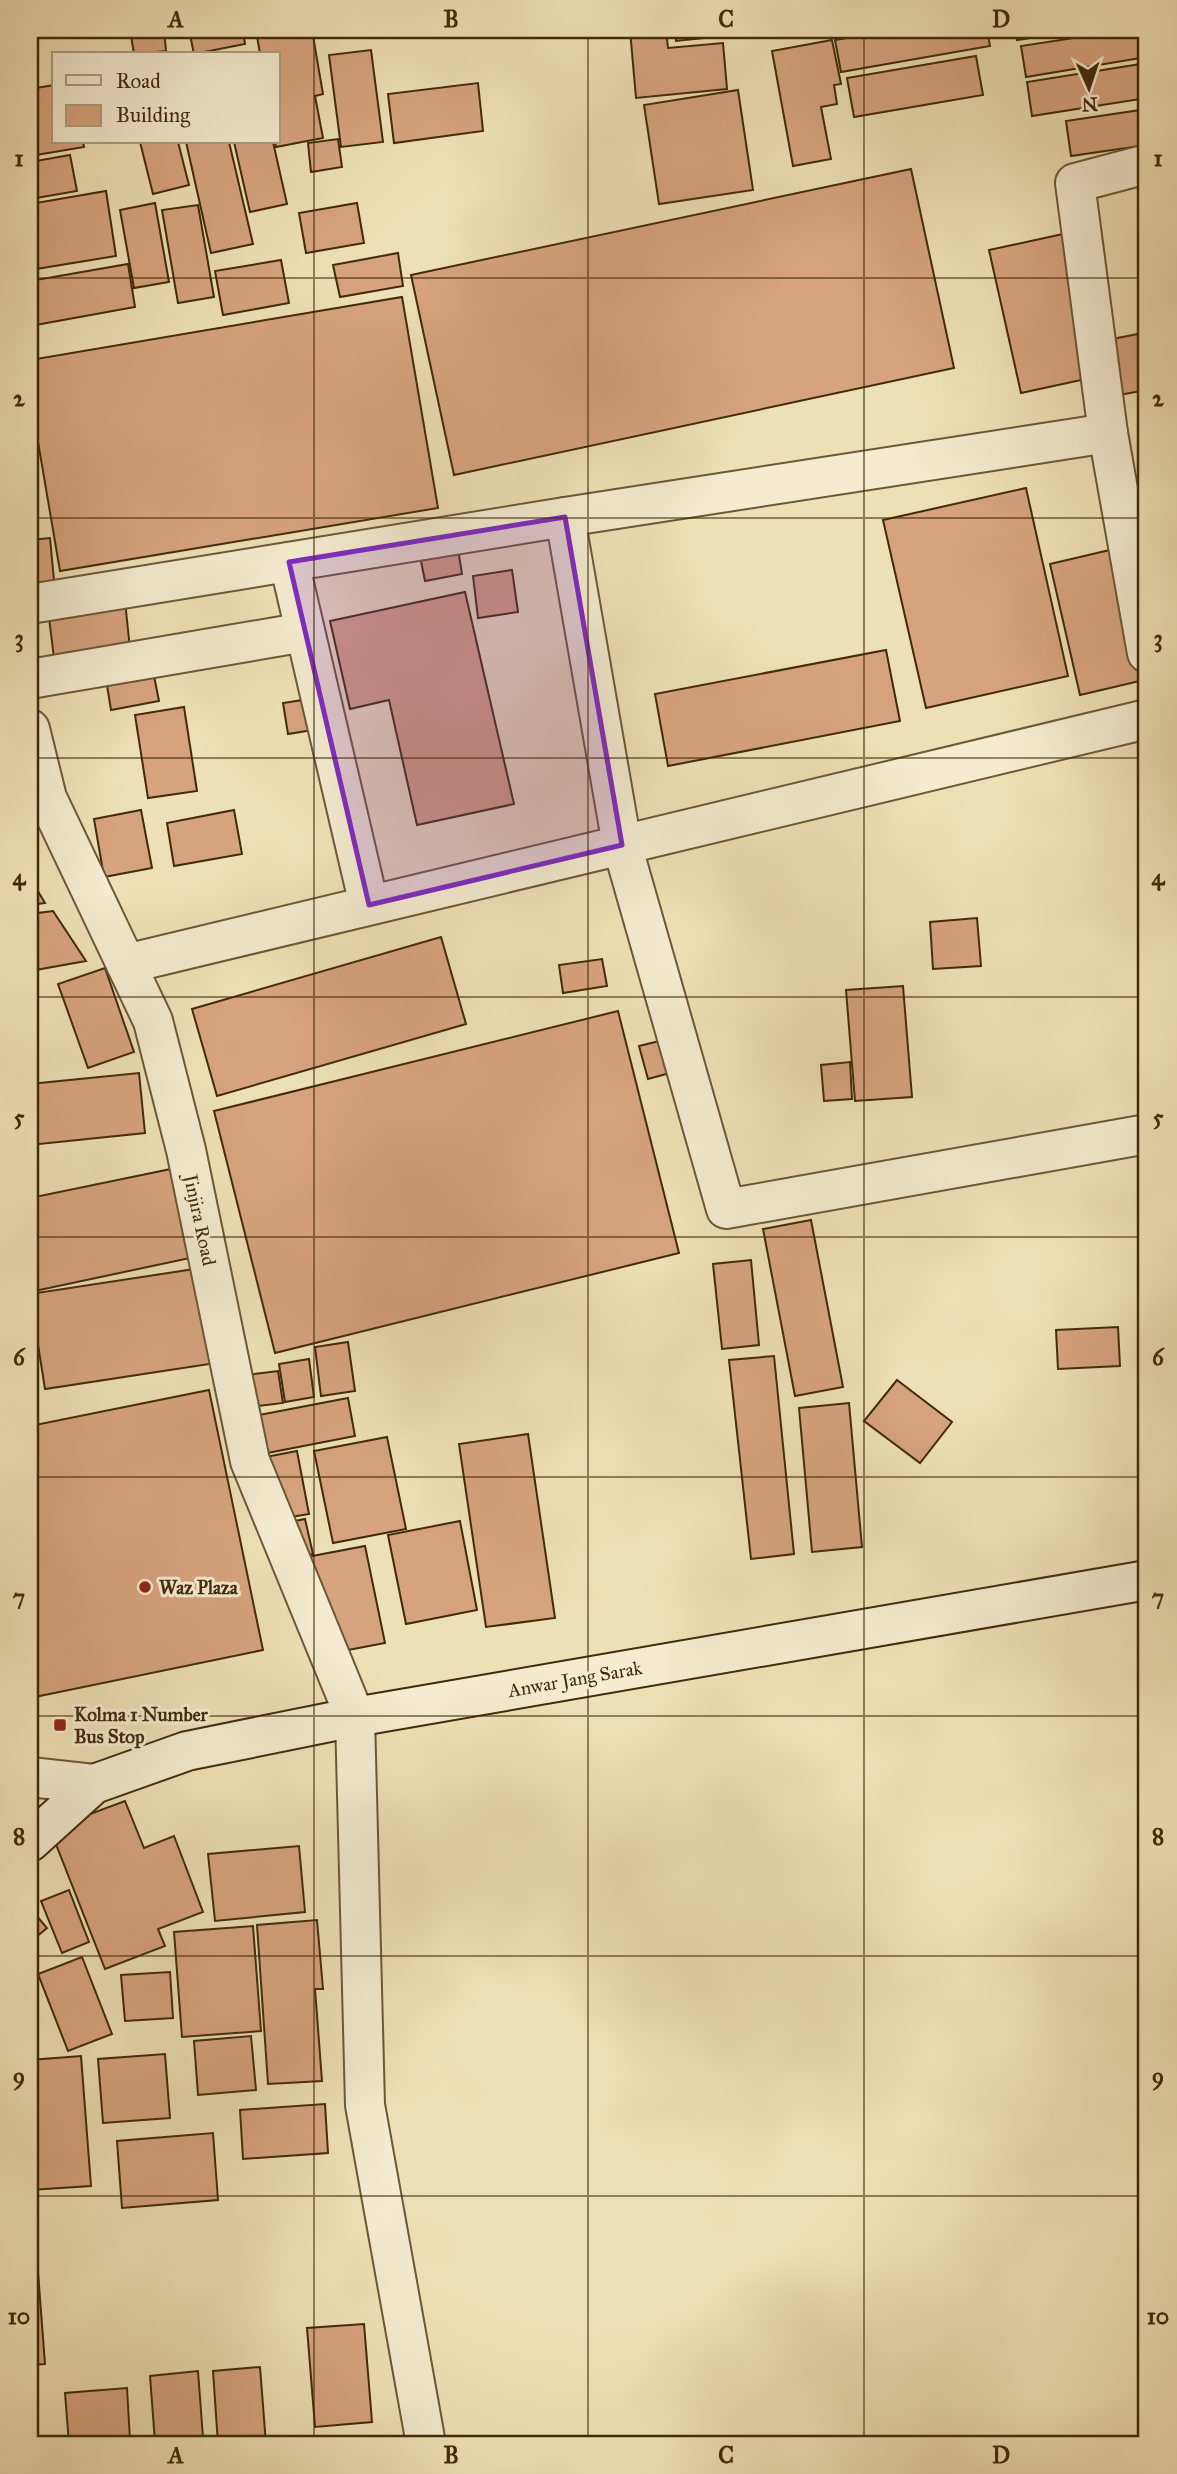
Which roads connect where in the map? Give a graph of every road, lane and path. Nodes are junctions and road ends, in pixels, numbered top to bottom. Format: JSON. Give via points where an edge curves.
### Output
{"nodes":[{"id":1,"x":1147,"y":164,"type":"edge"},
{"id":2,"x":1108,"y":433,"type":"junction"},
{"id":3,"x":565,"y":517,"type":"junction"},
{"id":4,"x":289,"y":562,"type":"junction"},
{"id":5,"x":30,"y":604,"type":"edge"},
{"id":6,"x":305,"y":632,"type":"junction"},
{"id":7,"x":1147,"y":653,"type":"edge"},
{"id":8,"x":30,"y":680,"type":"edge"},
{"id":9,"x":1147,"y":719,"type":"edge"},
{"id":10,"x":30,"y":729,"type":"edge"},
{"id":11,"x":622,"y":845,"type":"junction"},
{"id":12,"x":369,"y":905,"type":"junction"},
{"id":13,"x":126,"y":964,"type":"junction"},
{"id":14,"x":1147,"y":1134,"type":"edge"},
{"id":15,"x":1147,"y":1580,"type":"edge"},
{"id":16,"x":355,"y":1717,"type":"junction"},
{"id":17,"x":30,"y":1777,"type":"edge"},
{"id":18,"x":94,"y":1784,"type":"junction"},
{"id":19,"x":30,"y":1842,"type":"edge"},
{"id":20,"x":426,"y":2444,"type":"edge"}],
"edges":[{"from":1,"to":2,"type":"street","via":[[1075,183]]},
{"from":2,"to":3,"type":"street"},
{"from":2,"to":7,"type":"street"},
{"from":3,"to":4,"type":"street"},
{"from":3,"to":11,"type":"street"},
{"from":4,"to":5,"type":"street"},
{"from":4,"to":6,"type":"street"},
{"from":6,"to":8,"type":"street"},
{"from":6,"to":12,"type":"street"},
{"from":9,"to":11,"type":"street"},
{"from":10,"to":13,"type":"street","name":"Jinjira Road","via":[[47,799]]},
{"from":11,"to":12,"type":"street"},
{"from":11,"to":14,"type":"street","via":[[726,1209]]},
{"from":12,"to":13,"type":"street"},
{"from":13,"to":16,"type":"street","name":"Jinjira Road","via":[[153,1021],[250,1461]]},
{"from":15,"to":16,"type":"street","name":"Anwar Jang Sarak"},
{"from":16,"to":18,"type":"street","name":"Anwar Jang Sarak","via":[[187,1751]]},
{"from":16,"to":20,"type":"street","via":[[365,2105]]},
{"from":17,"to":18,"type":"street"},
{"from":18,"to":19,"type":"street","name":"Anwar Jang Sarak"}]}
